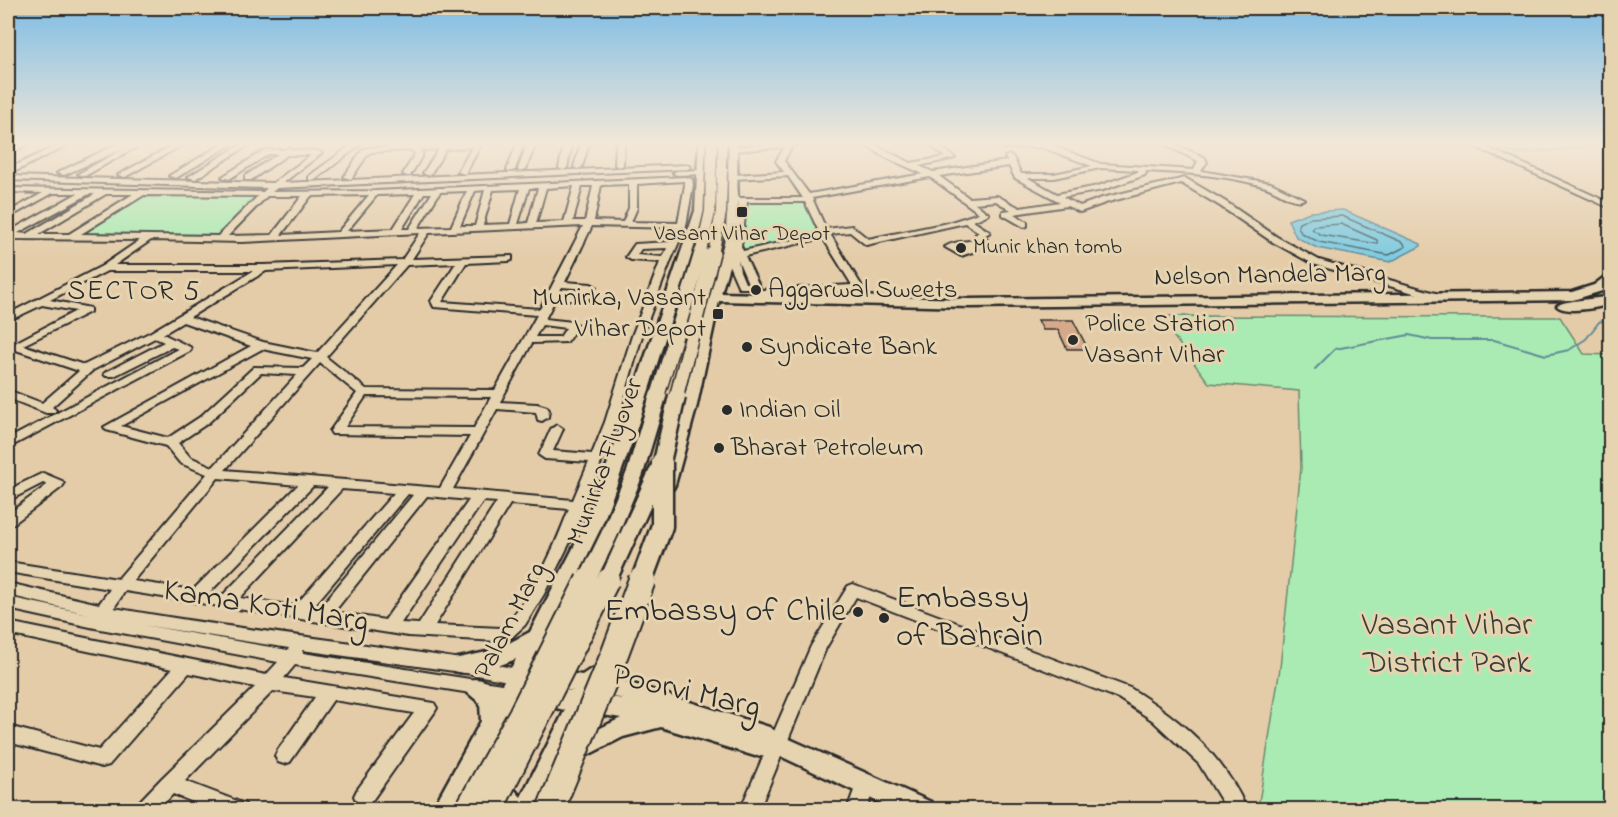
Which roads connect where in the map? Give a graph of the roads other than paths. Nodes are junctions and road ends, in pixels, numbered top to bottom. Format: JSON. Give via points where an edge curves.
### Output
{"nodes":[{"id":1,"x":11,"y":181,"type":"edge"},
{"id":2,"x":38,"y":181,"type":"edge"},
{"id":3,"x":282,"y":181,"type":"edge"},
{"id":4,"x":455,"y":181,"type":"edge"},
{"id":5,"x":580,"y":181,"type":"edge"},
{"id":6,"x":604,"y":181,"type":"edge"},
{"id":7,"x":627,"y":181,"type":"edge"},
{"id":8,"x":648,"y":181,"type":"edge"},
{"id":9,"x":689,"y":181,"type":"edge"},
{"id":10,"x":701,"y":181,"type":"edge"},
{"id":11,"x":708,"y":181,"type":"edge"},
{"id":12,"x":725,"y":181,"type":"edge"},
{"id":13,"x":735,"y":181,"type":"edge"},
{"id":14,"x":794,"y":181,"type":"edge"},
{"id":15,"x":899,"y":181,"type":"edge"},
{"id":16,"x":940,"y":181,"type":"edge"},
{"id":17,"x":1028,"y":181,"type":"edge"},
{"id":18,"x":1119,"y":181,"type":"edge"},
{"id":19,"x":1178,"y":181,"type":"edge"},
{"id":20,"x":1184,"y":181,"type":"edge"},
{"id":21,"x":1247,"y":181,"type":"edge"},
{"id":22,"x":1558,"y":181,"type":"edge"},
{"id":23,"x":542,"y":183,"type":"junction"},
{"id":24,"x":597,"y":184,"type":"junction"},
{"id":25,"x":578,"y":185,"type":"junction"},
{"id":26,"x":525,"y":187,"type":"junction"},
{"id":27,"x":490,"y":188,"type":"junction"},
{"id":28,"x":472,"y":189,"type":"junction"},
{"id":29,"x":270,"y":190,"type":"junction"},
{"id":30,"x":37,"y":191,"type":"junction"},
{"id":31,"x":421,"y":191,"type":"junction"},
{"id":32,"x":437,"y":191,"type":"junction"},
{"id":33,"x":51,"y":192,"type":"junction"},
{"id":34,"x":87,"y":192,"type":"junction"},
{"id":35,"x":104,"y":192,"type":"junction"},
{"id":36,"x":142,"y":192,"type":"junction"},
{"id":37,"x":375,"y":193,"type":"junction"},
{"id":38,"x":308,"y":194,"type":"junction"},
{"id":39,"x":1058,"y":196,"type":"junction"},
{"id":40,"x":808,"y":198,"type":"junction"},
{"id":41,"x":738,"y":200,"type":"junction"},
{"id":42,"x":1300,"y":200,"type":"dead end"},
{"id":43,"x":968,"y":201,"type":"junction"},
{"id":44,"x":1068,"y":203,"type":"junction"},
{"id":45,"x":1611,"y":205,"type":"edge"},
{"id":46,"x":8,"y":206,"type":"edge"},
{"id":47,"x":633,"y":208,"type":"junction"},
{"id":48,"x":1037,"y":208,"type":"junction"},
{"id":49,"x":1018,"y":211,"type":"junction"},
{"id":50,"x":8,"y":215,"type":"edge"},
{"id":51,"x":1054,"y":216,"type":"dead end"},
{"id":52,"x":966,"y":220,"type":"junction"},
{"id":53,"x":627,"y":222,"type":"junction"},
{"id":54,"x":589,"y":223,"type":"junction"},
{"id":55,"x":568,"y":224,"type":"junction"},
{"id":56,"x":1024,"y":224,"type":"dead end"},
{"id":57,"x":531,"y":226,"type":"junction"},
{"id":58,"x":682,"y":226,"type":"junction"},
{"id":59,"x":513,"y":227,"type":"junction"},
{"id":60,"x":478,"y":229,"type":"junction"},
{"id":61,"x":454,"y":230,"type":"junction"},
{"id":62,"x":412,"y":231,"type":"junction"},
{"id":63,"x":426,"y":231,"type":"junction"},
{"id":64,"x":395,"y":233,"type":"junction"},
{"id":65,"x":825,"y":233,"type":"junction"},
{"id":66,"x":8,"y":236,"type":"edge"},
{"id":67,"x":28,"y":236,"type":"junction"},
{"id":68,"x":339,"y":236,"type":"junction"},
{"id":69,"x":70,"y":238,"type":"junction"},
{"id":70,"x":274,"y":238,"type":"junction"},
{"id":71,"x":148,"y":239,"type":"junction"},
{"id":72,"x":220,"y":239,"type":"junction"},
{"id":73,"x":674,"y":245,"type":"junction"},
{"id":74,"x":966,"y":246,"type":"dead end"},
{"id":75,"x":739,"y":251,"type":"junction"},
{"id":76,"x":509,"y":258,"type":"dead end"},
{"id":77,"x":463,"y":260,"type":"junction"},
{"id":78,"x":666,"y":260,"type":"junction"},
{"id":79,"x":405,"y":262,"type":"junction"},
{"id":80,"x":105,"y":268,"type":"junction"},
{"id":81,"x":264,"y":268,"type":"junction"},
{"id":82,"x":1611,"y":277,"type":"edge"},
{"id":83,"x":559,"y":284,"type":"junction"},
{"id":84,"x":809,"y":291,"type":"junction"},
{"id":85,"x":755,"y":292,"type":"junction"},
{"id":86,"x":551,"y":297,"type":"junction"},
{"id":87,"x":1443,"y":298,"type":"junction"},
{"id":88,"x":670,"y":300,"type":"junction"},
{"id":89,"x":824,"y":300,"type":"junction"},
{"id":90,"x":1611,"y":300,"type":"edge"},
{"id":91,"x":38,"y":301,"type":"junction"},
{"id":92,"x":712,"y":302,"type":"junction"},
{"id":93,"x":544,"y":312,"type":"junction"},
{"id":94,"x":8,"y":318,"type":"edge"},
{"id":95,"x":182,"y":318,"type":"junction"},
{"id":96,"x":538,"y":322,"type":"junction"},
{"id":97,"x":155,"y":334,"type":"junction"},
{"id":98,"x":528,"y":340,"type":"junction"},
{"id":99,"x":173,"y":342,"type":"junction"},
{"id":100,"x":260,"y":345,"type":"junction"},
{"id":101,"x":318,"y":357,"type":"junction"},
{"id":102,"x":90,"y":367,"type":"junction"},
{"id":103,"x":305,"y":372,"type":"junction"},
{"id":104,"x":110,"y":374,"type":"junction"},
{"id":105,"x":128,"y":381,"type":"junction"},
{"id":106,"x":363,"y":392,"type":"junction"},
{"id":107,"x":8,"y":394,"type":"edge"},
{"id":108,"x":495,"y":400,"type":"junction"},
{"id":109,"x":44,"y":408,"type":"junction"},
{"id":110,"x":63,"y":415,"type":"junction"},
{"id":111,"x":542,"y":417,"type":"dead end"},
{"id":112,"x":557,"y":429,"type":"dead end"},
{"id":113,"x":477,"y":432,"type":"junction"},
{"id":114,"x":171,"y":443,"type":"junction"},
{"id":115,"x":8,"y":444,"type":"edge"},
{"id":116,"x":596,"y":458,"type":"junction"},
{"id":117,"x":662,"y":462,"type":"junction"},
{"id":118,"x":215,"y":473,"type":"junction"},
{"id":119,"x":309,"y":482,"type":"junction"},
{"id":120,"x":338,"y":485,"type":"junction"},
{"id":121,"x":405,"y":489,"type":"junction"},
{"id":122,"x":424,"y":490,"type":"junction"},
{"id":123,"x":445,"y":492,"type":"junction"},
{"id":124,"x":480,"y":495,"type":"junction"},
{"id":125,"x":8,"y":496,"type":"edge"},
{"id":126,"x":507,"y":498,"type":"junction"},
{"id":127,"x":578,"y":505,"type":"junction"},
{"id":128,"x":8,"y":521,"type":"edge"},
{"id":129,"x":8,"y":567,"type":"edge"},
{"id":130,"x":121,"y":585,"type":"junction"},
{"id":131,"x":8,"y":589,"type":"edge"},
{"id":132,"x":196,"y":597,"type":"junction"},
{"id":133,"x":226,"y":602,"type":"junction"},
{"id":134,"x":8,"y":603,"type":"edge"},
{"id":135,"x":298,"y":613,"type":"junction"},
{"id":136,"x":98,"y":616,"type":"junction"},
{"id":137,"x":321,"y":617,"type":"junction"},
{"id":138,"x":389,"y":627,"type":"junction"},
{"id":139,"x":8,"y":628,"type":"edge"},
{"id":140,"x":423,"y":631,"type":"junction"},
{"id":141,"x":537,"y":637,"type":"junction"},
{"id":142,"x":297,"y":651,"type":"junction"},
{"id":143,"x":186,"y":665,"type":"junction"},
{"id":144,"x":461,"y":665,"type":"junction"},
{"id":145,"x":270,"y":683,"type":"junction"},
{"id":146,"x":513,"y":684,"type":"junction"},
{"id":147,"x":476,"y":687,"type":"junction"},
{"id":148,"x":329,"y":692,"type":"junction"},
{"id":149,"x":585,"y":693,"type":"junction"},
{"id":150,"x":662,"y":718,"type":"junction"},
{"id":151,"x":491,"y":724,"type":"junction"},
{"id":152,"x":8,"y":734,"type":"edge"},
{"id":153,"x":777,"y":744,"type":"junction"},
{"id":154,"x":284,"y":756,"type":"dead end"},
{"id":155,"x":545,"y":775,"type":"junction"},
{"id":156,"x":169,"y":784,"type":"junction"},
{"id":157,"x":865,"y":785,"type":"junction"},
{"id":158,"x":364,"y":796,"type":"dead end"},
{"id":159,"x":144,"y":810,"type":"edge"},
{"id":160,"x":238,"y":810,"type":"edge"},
{"id":161,"x":444,"y":810,"type":"edge"},
{"id":162,"x":466,"y":810,"type":"edge"},
{"id":163,"x":491,"y":810,"type":"edge"},
{"id":164,"x":517,"y":810,"type":"edge"},
{"id":165,"x":526,"y":810,"type":"edge"},
{"id":166,"x":550,"y":810,"type":"edge"},
{"id":167,"x":749,"y":810,"type":"edge"},
{"id":168,"x":857,"y":810,"type":"edge"},
{"id":169,"x":922,"y":810,"type":"edge"},
{"id":170,"x":1238,"y":810,"type":"edge"}],
"edges":[{"from":1,"to":30,"type":"street"},
{"from":2,"to":29,"type":"street"},
{"from":3,"to":29,"type":"street"},
{"from":4,"to":29,"type":"street"},
{"from":5,"to":23,"type":"street"},
{"from":6,"to":24,"type":"street"},
{"from":7,"to":47,"type":"street"},
{"from":8,"to":47,"type":"street"},
{"from":9,"to":58,"type":"street"},
{"from":10,"to":88,"type":"main road","name":"Palam Marg","via":[[700,211]]},
{"from":11,"to":162,"type":"main road","name":"Munirka Flyover","bridge":true,"via":[[710,212],[706,235],[635,472],[581,595]]},
{"from":12,"to":117,"type":"main road","name":"Munirka Flyover","bridge":true,"via":[[715,246]]},
{"from":13,"to":41,"type":"main road"},
{"from":14,"to":40,"type":"street"},
{"from":15,"to":40,"type":"street"},
{"from":16,"to":43,"type":"street"},
{"from":17,"to":39,"type":"street"},
{"from":18,"to":39,"type":"street"},
{"from":19,"to":44,"type":"street","via":[[1080,209]]},
{"from":20,"to":87,"type":"street","via":[[1316,262]]},
{"from":21,"to":42,"type":"street","via":[[1268,185]]},
{"from":22,"to":45,"type":"street"},
{"from":23,"to":25,"type":"street"},
{"from":23,"to":26,"type":"street"},
{"from":23,"to":29,"type":"street"},
{"from":23,"to":57,"type":"street"},
{"from":24,"to":25,"type":"street"},
{"from":24,"to":54,"type":"street"},
{"from":25,"to":55,"type":"street"},
{"from":26,"to":27,"type":"street"},
{"from":26,"to":59,"type":"street"},
{"from":27,"to":28,"type":"street"},
{"from":27,"to":60,"type":"street"},
{"from":28,"to":32,"type":"street"},
{"from":28,"to":61,"type":"street"},
{"from":29,"to":36,"type":"street"},
{"from":29,"to":38,"type":"street"},
{"from":29,"to":72,"type":"street"},
{"from":30,"to":33,"type":"street"},
{"from":30,"to":46,"type":"street"},
{"from":31,"to":32,"type":"street"},
{"from":31,"to":37,"type":"street"},
{"from":31,"to":64,"type":"street"},
{"from":32,"to":62,"type":"street"},
{"from":33,"to":34,"type":"street"},
{"from":33,"to":50,"type":"street"},
{"from":34,"to":35,"type":"street"},
{"from":34,"to":66,"type":"street"},
{"from":35,"to":36,"type":"street"},
{"from":35,"to":67,"type":"street"},
{"from":36,"to":69,"type":"street"},
{"from":37,"to":38,"type":"street"},
{"from":37,"to":68,"type":"street"},
{"from":38,"to":70,"type":"street"},
{"from":39,"to":44,"type":"street"},
{"from":40,"to":41,"type":"street"},
{"from":40,"to":65,"type":"street"},
{"from":41,"to":75,"type":"street"},
{"from":41,"to":92,"type":"main road","via":[[732,236]]},
{"from":43,"to":49,"type":"street","via":[[998,198]]},
{"from":43,"to":52,"type":"street","via":[[985,213]]},
{"from":44,"to":48,"type":"street"},
{"from":47,"to":53,"type":"street"},
{"from":48,"to":49,"type":"street"},
{"from":48,"to":51,"type":"street"},
{"from":49,"to":56,"type":"street","via":[[1006,213]]},
{"from":52,"to":65,"type":"street","via":[[868,242],[852,229]]},
{"from":52,"to":74,"type":"street","via":[[986,232],[979,235],[983,240]]},
{"from":53,"to":54,"type":"street"},
{"from":53,"to":58,"type":"street"},
{"from":54,"to":55,"type":"street"},
{"from":54,"to":83,"type":"street"},
{"from":55,"to":57,"type":"street"},
{"from":57,"to":59,"type":"street"},
{"from":58,"to":73,"type":"street"},
{"from":59,"to":60,"type":"street"},
{"from":60,"to":61,"type":"street"},
{"from":61,"to":63,"type":"street"},
{"from":62,"to":63,"type":"street"},
{"from":62,"to":64,"type":"street"},
{"from":63,"to":79,"type":"street"},
{"from":64,"to":68,"type":"street"},
{"from":65,"to":75,"type":"street"},
{"from":65,"to":84,"type":"street","via":[[858,288]]},
{"from":66,"to":67,"type":"street"},
{"from":67,"to":69,"type":"street"},
{"from":68,"to":70,"type":"street"},
{"from":69,"to":71,"type":"street"},
{"from":70,"to":72,"type":"street"},
{"from":71,"to":72,"type":"street"},
{"from":71,"to":80,"type":"street"},
{"from":73,"to":78,"type":"street"},
{"from":73,"to":78,"type":"street","via":[[638,246],[631,257]]},
{"from":75,"to":85,"type":"street"},
{"from":76,"to":77,"type":"street"},
{"from":77,"to":79,"type":"street"},
{"from":77,"to":93,"type":"street","via":[[436,301],[438,305]]},
{"from":78,"to":116,"type":"street"},
{"from":79,"to":81,"type":"street"},
{"from":79,"to":101,"type":"street"},
{"from":80,"to":81,"type":"street"},
{"from":80,"to":91,"type":"street"},
{"from":81,"to":95,"type":"street"},
{"from":82,"to":87,"type":"main road","name":"Nelson Mandela Marg","via":[[1579,296]]},
{"from":83,"to":86,"type":"street"},
{"from":83,"to":86,"type":"street","via":[[591,286],[584,298]]},
{"from":84,"to":85,"type":"street"},
{"from":84,"to":89,"type":"street"},
{"from":85,"to":89,"type":"main road","name":"Nelson Mandela Marg"},
{"from":85,"to":92,"type":"main road","name":"Nelson Mandela Marg"},
{"from":86,"to":93,"type":"street"},
{"from":87,"to":89,"type":"main road","name":"Nelson Mandela Marg","via":[[1120,303]]},
{"from":88,"to":92,"type":"main road","name":"Nelson Mandela Marg"},
{"from":88,"to":141,"type":"main road","name":"Palam Marg","via":[[591,531]]},
{"from":90,"to":92,"type":"main road","name":"Nelson Mandela Marg","via":[[1586,305],[1132,310]]},
{"from":91,"to":94,"type":"street"},
{"from":91,"to":102,"type":"street","via":[[86,309],[14,346],[81,369]]},
{"from":92,"to":149,"type":"main road","via":[[690,405],[652,538]]},
{"from":93,"to":96,"type":"street"},
{"from":95,"to":97,"type":"street"},
{"from":95,"to":100,"type":"street"},
{"from":96,"to":98,"type":"street"},
{"from":96,"to":98,"type":"street","via":[[573,325],[563,340]]},
{"from":97,"to":99,"type":"street"},
{"from":97,"to":102,"type":"street"},
{"from":98,"to":108,"type":"street"},
{"from":99,"to":104,"type":"street"},
{"from":99,"to":105,"type":"street","via":[[185,350]]},
{"from":100,"to":101,"type":"street"},
{"from":100,"to":114,"type":"street","via":[[110,427]]},
{"from":101,"to":103,"type":"street"},
{"from":101,"to":106,"type":"street"},
{"from":102,"to":104,"type":"street"},
{"from":102,"to":109,"type":"street"},
{"from":103,"to":114,"type":"street","via":[[258,369],[204,420]]},
{"from":103,"to":118,"type":"street"},
{"from":104,"to":105,"type":"street"},
{"from":105,"to":110,"type":"street"},
{"from":106,"to":108,"type":"street"},
{"from":106,"to":113,"type":"street","via":[[336,430]]},
{"from":107,"to":109,"type":"street"},
{"from":108,"to":111,"type":"street","via":[[543,410]]},
{"from":108,"to":113,"type":"street"},
{"from":109,"to":110,"type":"street"},
{"from":110,"to":115,"type":"street"},
{"from":112,"to":116,"type":"street","via":[[545,455]]},
{"from":113,"to":123,"type":"street"},
{"from":114,"to":118,"type":"street","via":[[185,460]]},
{"from":116,"to":127,"type":"street"},
{"from":117,"to":163,"type":"main road","name":"Munirka Flyover","bridge":true,"via":[[594,610]]},
{"from":117,"to":166,"type":"highway","bridge":true,"via":[[662,526]]},
{"from":118,"to":119,"type":"street"},
{"from":118,"to":130,"type":"street"},
{"from":119,"to":120,"type":"street"},
{"from":119,"to":132,"type":"street"},
{"from":120,"to":121,"type":"street"},
{"from":120,"to":133,"type":"street"},
{"from":121,"to":122,"type":"street"},
{"from":121,"to":135,"type":"street"},
{"from":122,"to":123,"type":"street"},
{"from":122,"to":137,"type":"street"},
{"from":123,"to":124,"type":"street"},
{"from":124,"to":126,"type":"street"},
{"from":124,"to":138,"type":"street"},
{"from":125,"to":128,"type":"street","via":[[42,477],[57,484]]},
{"from":126,"to":127,"type":"street"},
{"from":126,"to":140,"type":"street"},
{"from":127,"to":140,"type":"street","via":[[536,594],[510,631],[501,635]]},
{"from":129,"to":130,"type":"street"},
{"from":130,"to":132,"type":"street"},
{"from":130,"to":136,"type":"street"},
{"from":131,"to":136,"type":"street","name":"Kama Koti Marg"},
{"from":132,"to":133,"type":"street"},
{"from":133,"to":135,"type":"street"},
{"from":134,"to":136,"type":"street","name":"Kama Koti Marg"},
{"from":135,"to":137,"type":"street"},
{"from":136,"to":142,"type":"street","name":"Kama Koti Marg"},
{"from":137,"to":138,"type":"street"},
{"from":138,"to":140,"type":"street"},
{"from":139,"to":143,"type":"street"},
{"from":141,"to":144,"type":"main road","via":[[490,662]]},
{"from":141,"to":146,"type":"main road","name":"Palam Marg"},
{"from":142,"to":144,"type":"street","name":"Kama Koti Marg"},
{"from":142,"to":145,"type":"street"},
{"from":142,"to":147,"type":"street","name":"Kama Koti Marg"},
{"from":143,"to":145,"type":"street"},
{"from":143,"to":152,"type":"street","via":[[102,759]]},
{"from":144,"to":146,"type":"street","name":"Kama Koti Marg"},
{"from":145,"to":148,"type":"street"},
{"from":145,"to":156,"type":"street"},
{"from":146,"to":147,"type":"street","name":"Kama Koti Marg"},
{"from":146,"to":149,"type":"main road"},
{"from":146,"to":151,"type":"main road","name":"Palam Marg"},
{"from":147,"to":151,"type":"main road","via":[[488,695],[492,704]]},
{"from":148,"to":154,"type":"street"},
{"from":148,"to":158,"type":"street","via":[[428,708]]},
{"from":149,"to":150,"type":"main road","name":"Poorvi Marg"},
{"from":149,"to":153,"type":"main road","name":"Poorvi Marg","via":[[649,696],[761,734]]},
{"from":149,"to":155,"type":"main road"},
{"from":150,"to":153,"type":"main road","name":"Poorvi Marg","via":[[755,746]]},
{"from":150,"to":155,"type":"main road","via":[[618,728],[593,739]]},
{"from":151,"to":161,"type":"main road","name":"Palam Marg"},
{"from":153,"to":157,"type":"main road","name":"Poorvi Marg"},
{"from":153,"to":167,"type":"street"},
{"from":153,"to":170,"type":"street","via":[[819,646],[853,590],[1124,693],[1158,715],[1206,758]]},
{"from":155,"to":165,"type":"main road"},
{"from":156,"to":159,"type":"street"},
{"from":156,"to":160,"type":"street"},
{"from":157,"to":168,"type":"street"},
{"from":157,"to":169,"type":"main road","name":"Poorvi Marg"},
{"from":161,"to":164,"type":"main road","via":[[464,793],[478,789],[506,797]]}]}
